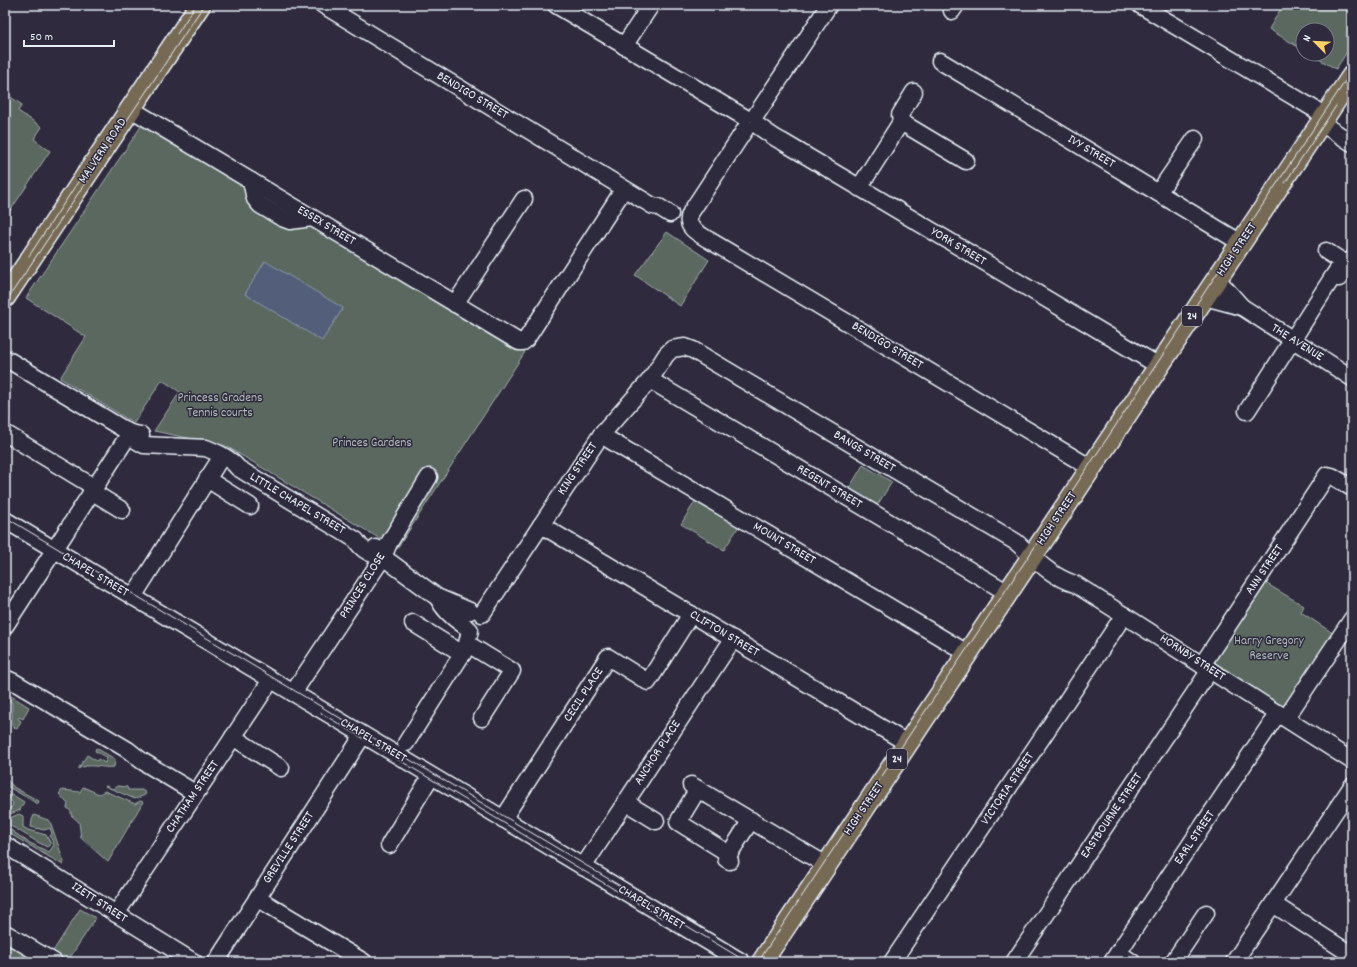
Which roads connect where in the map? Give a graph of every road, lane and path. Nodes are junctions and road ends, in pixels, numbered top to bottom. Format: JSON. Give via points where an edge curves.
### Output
{"nodes":[{"id":1,"x":200,"y":5,"type":"edge"},
{"id":2,"x":323,"y":5,"type":"edge"},
{"id":3,"x":556,"y":5,"type":"edge"},
{"id":4,"x":651,"y":5,"type":"edge"},
{"id":5,"x":829,"y":5,"type":"edge"},
{"id":6,"x":1140,"y":5,"type":"edge"},
{"id":7,"x":624,"y":46,"type":"junction"},
{"id":8,"x":940,"y":62,"type":"dead end"},
{"id":9,"x":1352,"y":76,"type":"edge"},
{"id":10,"x":914,"y":92,"type":"dead end"},
{"id":11,"x":131,"y":109,"type":"junction"},
{"id":12,"x":1323,"y":119,"type":"junction"},
{"id":13,"x":751,"y":122,"type":"junction"},
{"id":14,"x":901,"y":122,"type":"junction"},
{"id":15,"x":1195,"y":138,"type":"dead end"},
{"id":16,"x":1352,"y":143,"type":"edge"},
{"id":17,"x":966,"y":161,"type":"dead end"},
{"id":18,"x":621,"y":187,"type":"junction"},
{"id":19,"x":859,"y":188,"type":"junction"},
{"id":20,"x":1158,"y":193,"type":"junction"},
{"id":21,"x":524,"y":199,"type":"dead end"},
{"id":22,"x":670,"y":214,"type":"dead end"},
{"id":23,"x":1241,"y":243,"type":"junction"},
{"id":24,"x":1326,"y":251,"type":"dead end"},
{"id":25,"x":1352,"y":260,"type":"edge"},
{"id":26,"x":1332,"y":278,"type":"junction"},
{"id":27,"x":1217,"y":279,"type":"junction"},
{"id":28,"x":5,"y":297,"type":"edge"},
{"id":29,"x":1205,"y":297,"type":"junction"},
{"id":30,"x":455,"y":304,"type":"junction"},
{"id":31,"x":1242,"y":308,"type":"junction"},
{"id":32,"x":1292,"y":340,"type":"junction"},
{"id":33,"x":693,"y":350,"type":"joint"},
{"id":34,"x":5,"y":358,"type":"edge"},
{"id":35,"x":1159,"y":366,"type":"junction"},
{"id":36,"x":1352,"y":378,"type":"edge"},
{"id":37,"x":650,"y":380,"type":"junction"},
{"id":38,"x":1247,"y":411,"type":"dead end"},
{"id":39,"x":130,"y":432,"type":"junction"},
{"id":40,"x":5,"y":433,"type":"edge"},
{"id":41,"x":601,"y":435,"type":"junction"},
{"id":42,"x":220,"y":459,"type":"junction"},
{"id":43,"x":1091,"y":468,"type":"junction"},
{"id":44,"x":429,"y":478,"type":"dead end"},
{"id":45,"x":207,"y":479,"type":"junction"},
{"id":46,"x":1352,"y":488,"type":"edge"},
{"id":47,"x":93,"y":489,"type":"junction"},
{"id":48,"x":250,"y":506,"type":"dead end"},
{"id":49,"x":122,"y":510,"type":"dead end"},
{"id":50,"x":5,"y":520,"type":"edge"},
{"id":51,"x":541,"y":525,"type":"junction"},
{"id":52,"x":54,"y":550,"type":"junction"},
{"id":53,"x":1032,"y":556,"type":"junction"},
{"id":54,"x":383,"y":557,"type":"junction"},
{"id":55,"x":1008,"y":593,"type":"junction"},
{"id":56,"x":132,"y":597,"type":"junction"},
{"id":57,"x":437,"y":597,"type":"junction"},
{"id":58,"x":476,"y":612,"type":"junction"},
{"id":59,"x":691,"y":614,"type":"junction"},
{"id":60,"x":1124,"y":615,"type":"junction"},
{"id":61,"x":1352,"y":619,"type":"edge"},
{"id":62,"x":413,"y":623,"type":"dead end"},
{"id":63,"x":5,"y":626,"type":"edge"},
{"id":64,"x":733,"y":639,"type":"junction"},
{"id":65,"x":465,"y":644,"type":"junction"},
{"id":66,"x":968,"y":653,"type":"junction"},
{"id":67,"x":1206,"y":667,"type":"junction"},
{"id":68,"x":5,"y":678,"type":"edge"},
{"id":69,"x":271,"y":680,"type":"junction"},
{"id":70,"x":293,"y":693,"type":"junction"},
{"id":71,"x":1282,"y":716,"type":"junction"},
{"id":72,"x":482,"y":718,"type":"dead end"},
{"id":73,"x":363,"y":735,"type":"junction"},
{"id":74,"x":233,"y":737,"type":"junction"},
{"id":75,"x":406,"y":743,"type":"dead end"},
{"id":76,"x":908,"y":743,"type":"junction"},
{"id":77,"x":1352,"y":761,"type":"edge"},
{"id":78,"x":281,"y":768,"type":"dead end"},
{"id":79,"x":431,"y":776,"type":"junction"},
{"id":80,"x":1352,"y":786,"type":"edge"},
{"id":81,"x":195,"y":793,"type":"junction"},
{"id":82,"x":626,"y":802,"type":"junction"},
{"id":83,"x":503,"y":819,"type":"junction"},
{"id":84,"x":751,"y":820,"type":"junction"},
{"id":85,"x":656,"y":821,"type":"dead end"},
{"id":86,"x":5,"y":845,"type":"edge"},
{"id":87,"x":389,"y":845,"type":"dead end"},
{"id":88,"x":826,"y":865,"type":"junction"},
{"id":89,"x":583,"y":867,"type":"junction"},
{"id":90,"x":257,"y":898,"type":"junction"},
{"id":91,"x":1273,"y":904,"type":"junction"},
{"id":92,"x":1206,"y":913,"type":"dead end"},
{"id":93,"x":116,"y":914,"type":"junction"},
{"id":94,"x":5,"y":933,"type":"edge"},
{"id":95,"x":1352,"y":955,"type":"edge"},
{"id":96,"x":1115,"y":957,"type":"edge"},
{"id":97,"x":54,"y":962,"type":"edge"},
{"id":98,"x":194,"y":962,"type":"edge"},
{"id":99,"x":216,"y":962,"type":"edge"},
{"id":100,"x":364,"y":962,"type":"edge"},
{"id":101,"x":742,"y":962,"type":"edge"},
{"id":102,"x":762,"y":962,"type":"edge"},
{"id":103,"x":892,"y":962,"type":"edge"},
{"id":104,"x":1014,"y":962,"type":"edge"},
{"id":105,"x":1132,"y":962,"type":"edge"},
{"id":106,"x":1173,"y":962,"type":"edge"},
{"id":107,"x":1234,"y":962,"type":"edge"}],
"edges":[{"from":1,"to":11,"type":"main road","name":"MALVERN ROAD"},
{"from":2,"to":18,"type":"street","name":"BENDIGO STREET"},
{"from":3,"to":7,"type":"street","name":"YORK STREET"},
{"from":4,"to":7,"type":"street"},
{"from":5,"to":13,"type":"street"},
{"from":6,"to":12,"type":"street"},
{"from":7,"to":13,"type":"street","name":"YORK STREET"},
{"from":8,"to":20,"type":"street","name":"IVY STREET"},
{"from":9,"to":12,"type":"main road","name":"HIGH STREET","number":"24"},
{"from":10,"to":14,"type":"street","via":[[900,116]]},
{"from":11,"to":28,"type":"main road","name":"MALVERN ROAD"},
{"from":11,"to":30,"type":"street","name":"ESSEX STREET"},
{"from":12,"to":16,"type":"street"},
{"from":12,"to":23,"type":"main road","name":"HIGH STREET","number":"24"},
{"from":13,"to":19,"type":"street","name":"YORK STREET","via":[[773,138]]},
{"from":13,"to":43,"type":"street","name":"BENDIGO STREET","via":[[691,212],[688,220],[690,227]]},
{"from":14,"to":17,"type":"street"},
{"from":14,"to":19,"type":"street"},
{"from":15,"to":20,"type":"street"},
{"from":18,"to":22,"type":"street","name":"BENDIGO STREET"},
{"from":18,"to":30,"type":"street","name":"ESSEX STREET","via":[[620,196],[527,338],[521,342]]},
{"from":19,"to":35,"type":"street","name":"YORK STREET"},
{"from":20,"to":23,"type":"street","name":"IVY STREET"},
{"from":21,"to":30,"type":"street"},
{"from":23,"to":27,"type":"main road","name":"HIGH STREET","number":"24"},
{"from":24,"to":26,"type":"street","via":[[1343,262]]},
{"from":25,"to":26,"type":"street","via":[[1340,278]]},
{"from":26,"to":32,"type":"street"},
{"from":27,"to":29,"type":"main road","name":"HIGH STREET","number":"24"},
{"from":27,"to":31,"type":"street","name":"THE AVENUE"},
{"from":29,"to":31,"type":"street","name":"THE AVENUE"},
{"from":29,"to":35,"type":"main road","name":"HIGH STREET","number":"24"},
{"from":31,"to":32,"type":"street","name":"THE AVENUE"},
{"from":32,"to":36,"type":"street","name":"THE AVENUE"},
{"from":32,"to":38,"type":"street"},
{"from":33,"to":37,"type":"street","name":"KING STREET","via":[[685,347],[672,349]]},
{"from":33,"to":53,"type":"street","name":"BANGS STREET","via":[[1016,542]]},
{"from":34,"to":39,"type":"street","name":"LITTLE CHAPEL STREET"},
{"from":35,"to":43,"type":"main road","name":"HIGH STREET","number":"24"},
{"from":37,"to":41,"type":"street","name":"KING STREET"},
{"from":37,"to":55,"type":"street","name":"REGENT STREET"},
{"from":39,"to":42,"type":"street","name":"LITTLE CHAPEL STREET","via":[[144,445],[206,448]]},
{"from":39,"to":47,"type":"street"},
{"from":40,"to":47,"type":"street"},
{"from":41,"to":51,"type":"street","name":"KING STREET"},
{"from":41,"to":66,"type":"street","name":"MOUNT STREET"},
{"from":42,"to":45,"type":"street"},
{"from":42,"to":54,"type":"street","name":"LITTLE CHAPEL STREET","via":[[232,462],[356,540],[364,540],[376,548]]},
{"from":43,"to":53,"type":"main road","name":"HIGH STREET","number":"24"},
{"from":44,"to":54,"type":"street","name":"PRINCES CLOSE"},
{"from":45,"to":48,"type":"street"},
{"from":45,"to":56,"type":"street"},
{"from":46,"to":67,"type":"street","name":"ANN STREET","via":[[1327,475]]},
{"from":47,"to":49,"type":"street"},
{"from":47,"to":52,"type":"street"},
{"from":50,"to":52,"type":"street","name":"CHAPEL STREET"},
{"from":51,"to":58,"type":"street","name":"KING STREET"},
{"from":51,"to":59,"type":"street","name":"CLIFTON STREET"},
{"from":52,"to":56,"type":"street","name":"CHAPEL STREET"},
{"from":52,"to":63,"type":"street"},
{"from":53,"to":55,"type":"main road","name":"HIGH STREET","number":"24"},
{"from":53,"to":60,"type":"street","name":"HORNBY STREET","via":[[1041,566]]},
{"from":54,"to":57,"type":"street","name":"LITTLE CHAPEL STREET"},
{"from":54,"to":70,"type":"street","name":"PRINCES CLOSE"},
{"from":55,"to":66,"type":"main road","name":"HIGH STREET","number":"24"},
{"from":56,"to":69,"type":"street","name":"CHAPEL STREET"},
{"from":57,"to":58,"type":"street","name":"LITTLE CHAPEL STREET"},
{"from":57,"to":65,"type":"street","name":"LITTLE CHAPEL STREET","via":[[442,607],[454,619]]},
{"from":58,"to":65,"type":"street","name":"KING STREET","via":[[484,620],[482,626]]},
{"from":59,"to":64,"type":"street","name":"CLIFTON STREET"},
{"from":59,"to":83,"type":"street","name":"CECIL PLACE","via":[[648,682],[608,658]]},
{"from":60,"to":67,"type":"street","name":"HORNBY STREET"},
{"from":60,"to":103,"type":"street","name":"VICTORIA STREET"},
{"from":61,"to":71,"type":"street","name":"EARL STREET"},
{"from":62,"to":65,"type":"street"},
{"from":64,"to":76,"type":"street","name":"CLIFTON STREET"},
{"from":64,"to":82,"type":"street","name":"ANCHOR PLACE"},
{"from":65,"to":72,"type":"street","via":[[512,671]]},
{"from":65,"to":75,"type":"street"},
{"from":66,"to":76,"type":"main road","name":"HIGH STREET","number":"24"},
{"from":67,"to":71,"type":"street","name":"HORNBY STREET"},
{"from":67,"to":104,"type":"street","name":"EASTBOURNE STREET"},
{"from":68,"to":81,"type":"street","via":[[128,750],[142,762]]},
{"from":69,"to":70,"type":"street","name":"CHAPEL STREET"},
{"from":69,"to":74,"type":"street","name":"CHATHAM STREET"},
{"from":70,"to":73,"type":"street","name":"CHAPEL STREET"},
{"from":71,"to":77,"type":"street","name":"HORNBY STREET"},
{"from":71,"to":96,"type":"street","name":"EARL STREET"},
{"from":73,"to":79,"type":"street","name":"CHAPEL STREET"},
{"from":73,"to":90,"type":"street","name":"GREVILLE STREET"},
{"from":74,"to":78,"type":"street"},
{"from":74,"to":81,"type":"street","name":"CHATHAM STREET"},
{"from":76,"to":88,"type":"main road","name":"HIGH STREET","number":"24"},
{"from":79,"to":83,"type":"street","name":"CHAPEL STREET"},
{"from":79,"to":87,"type":"street"},
{"from":80,"to":91,"type":"street"},
{"from":81,"to":93,"type":"street","name":"CHATHAM STREET"},
{"from":82,"to":85,"type":"street"},
{"from":82,"to":89,"type":"street","name":"ANCHOR PLACE"},
{"from":83,"to":89,"type":"street","name":"CHAPEL STREET"},
{"from":84,"to":84,"type":"street","via":[[694,787],[678,822],[731,859]]},
{"from":84,"to":88,"type":"street"},
{"from":86,"to":93,"type":"street","name":"IZETT STREET"},
{"from":88,"to":102,"type":"main road","name":"HIGH STREET","number":"24"},
{"from":89,"to":101,"type":"street","name":"CHAPEL STREET"},
{"from":90,"to":99,"type":"street","name":"GREVILLE STREET"},
{"from":90,"to":100,"type":"street"},
{"from":91,"to":95,"type":"street"},
{"from":91,"to":107,"type":"street"},
{"from":92,"to":106,"type":"street"},
{"from":93,"to":98,"type":"street","name":"IZETT STREET"},
{"from":94,"to":97,"type":"street"},
{"from":96,"to":105,"type":"street"}]}
